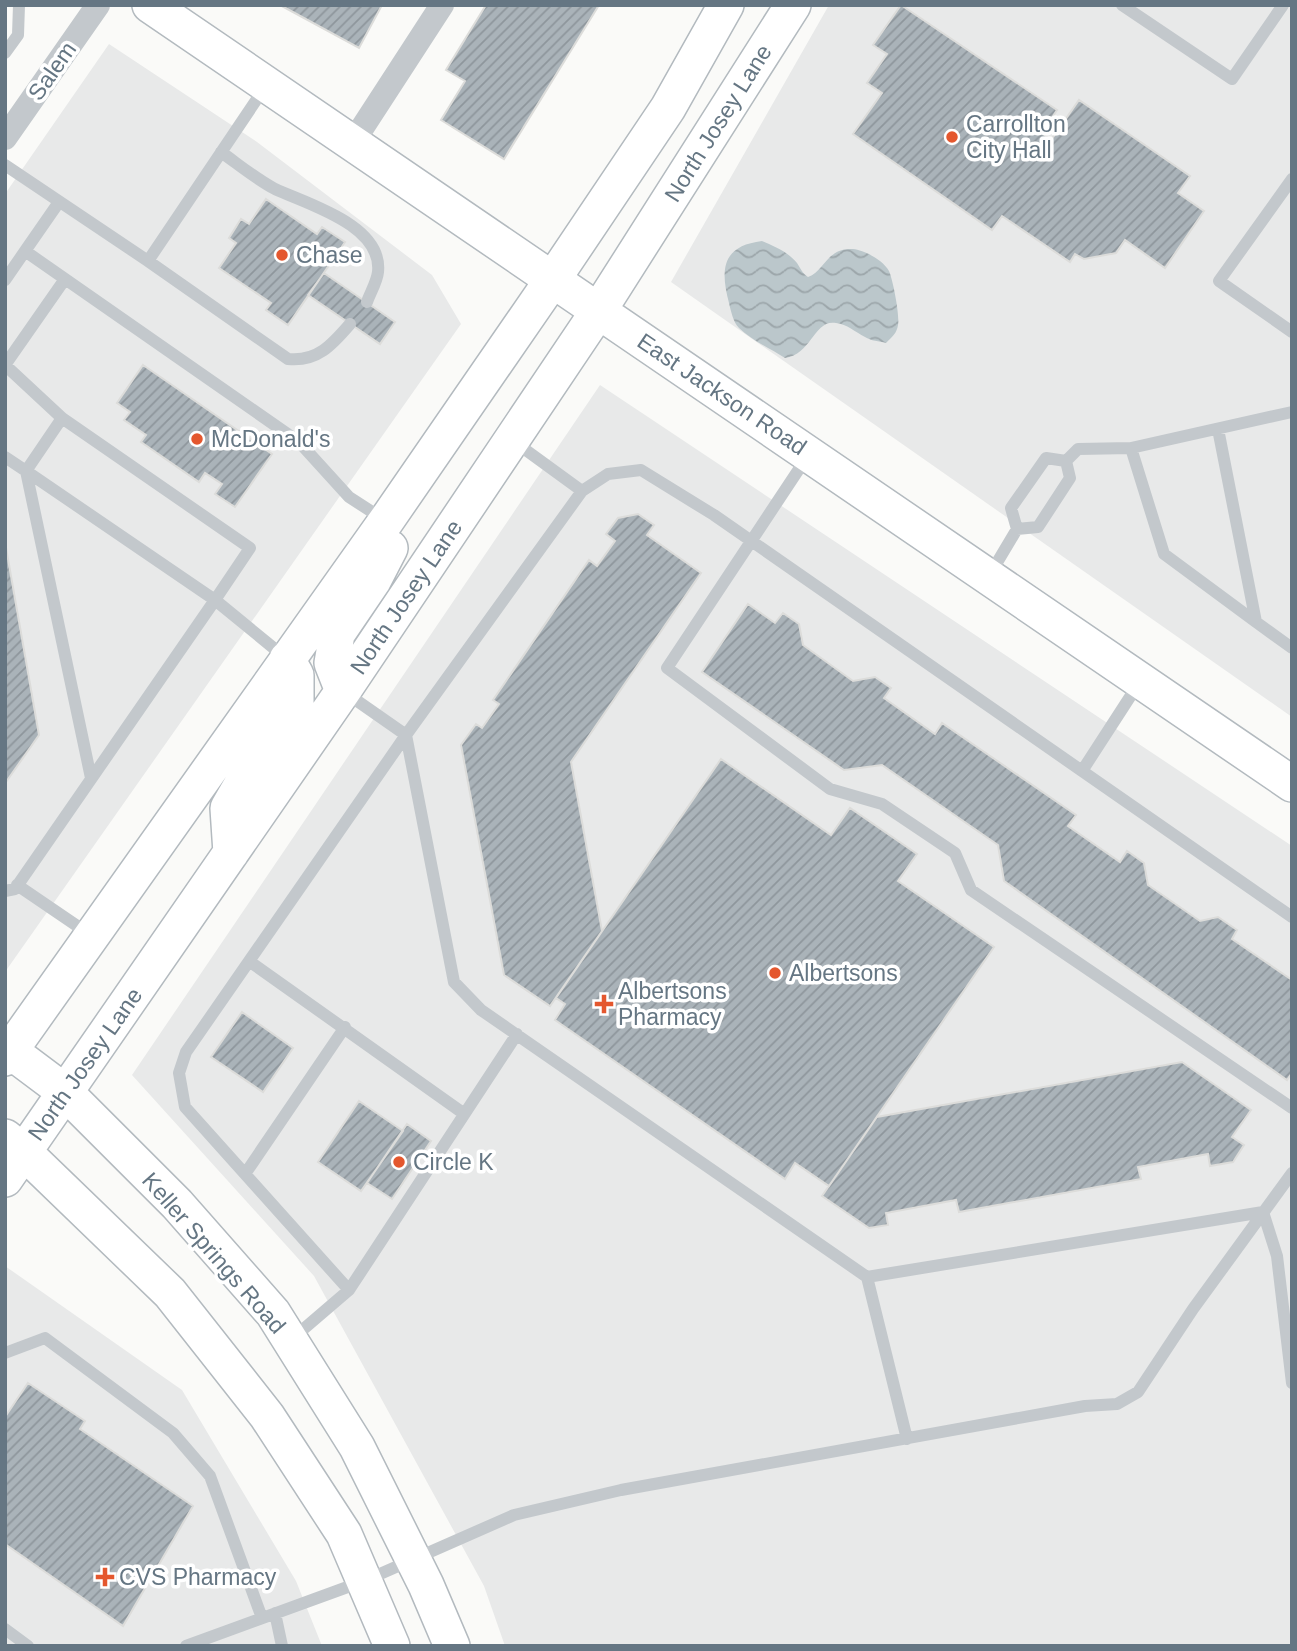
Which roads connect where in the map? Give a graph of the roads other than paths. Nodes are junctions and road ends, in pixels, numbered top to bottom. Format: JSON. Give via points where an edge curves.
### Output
{"nodes":[{"id":1,"x":19,"y":5,"type":"edge"},
{"id":2,"x":98,"y":5,"type":"edge"},
{"id":3,"x":150,"y":5,"type":"edge"},
{"id":4,"x":442,"y":5,"type":"edge"},
{"id":5,"x":726,"y":5,"type":"edge"},
{"id":6,"x":793,"y":5,"type":"edge"},
{"id":7,"x":1122,"y":5,"type":"edge"},
{"id":8,"x":1283,"y":5,"type":"edge"},
{"id":9,"x":5,"y":53,"type":"edge"},
{"id":10,"x":267,"y":84,"type":"junction"},
{"id":11,"x":5,"y":138,"type":"edge"},
{"id":12,"x":353,"y":142,"type":"junction"},
{"id":13,"x":221,"y":152,"type":"junction"},
{"id":14,"x":5,"y":165,"type":"edge"},
{"id":15,"x":1292,"y":179,"type":"edge"},
{"id":16,"x":59,"y":202,"type":"junction"},
{"id":17,"x":25,"y":251,"type":"junction"},
{"id":18,"x":148,"y":261,"type":"junction"},
{"id":19,"x":65,"y":279,"type":"junction"},
{"id":20,"x":553,"y":279,"type":"junction"},
{"id":21,"x":5,"y":280,"type":"edge"},
{"id":22,"x":367,"y":302,"type":"dead end"},
{"id":23,"x":599,"y":310,"type":"junction"},
{"id":24,"x":350,"y":324,"type":"dead end"},
{"id":25,"x":1292,"y":332,"type":"edge"},
{"id":26,"x":1292,"y":412,"type":"edge"},
{"id":27,"x":62,"y":418,"type":"junction"},
{"id":28,"x":1218,"y":429,"type":"junction"},
{"id":29,"x":512,"y":440,"type":"junction"},
{"id":30,"x":1131,"y":448,"type":"junction"},
{"id":31,"x":810,"y":454,"type":"junction"},
{"id":32,"x":5,"y":457,"type":"edge"},
{"id":33,"x":1066,"y":461,"type":"junction"},
{"id":34,"x":26,"y":471,"type":"junction"},
{"id":35,"x":582,"y":491,"type":"junction"},
{"id":36,"x":386,"y":521,"type":"junction"},
{"id":37,"x":1017,"y":529,"type":"junction"},
{"id":38,"x":751,"y":540,"type":"junction"},
{"id":39,"x":989,"y":576,"type":"junction"},
{"id":40,"x":215,"y":600,"type":"junction"},
{"id":41,"x":1256,"y":622,"type":"junction"},
{"id":42,"x":1292,"y":648,"type":"edge"},
{"id":43,"x":287,"y":659,"type":"junction"},
{"id":44,"x":1141,"y":680,"type":"junction"},
{"id":45,"x":343,"y":691,"type":"junction"},
{"id":46,"x":406,"y":735,"type":"junction"},
{"id":47,"x":1082,"y":771,"type":"junction"},
{"id":48,"x":91,"y":778,"type":"junction"},
{"id":49,"x":1292,"y":784,"type":"edge"},
{"id":50,"x":231,"y":853,"type":"junction"},
{"id":51,"x":11,"y":888,"type":"edge"},
{"id":52,"x":1292,"y":917,"type":"edge"},
{"id":53,"x":93,"y":937,"type":"junction"},
{"id":54,"x":249,"y":961,"type":"junction"},
{"id":55,"x":345,"y":1027,"type":"junction"},
{"id":56,"x":517,"y":1034,"type":"junction"},
{"id":57,"x":7,"y":1052,"type":"edge"},
{"id":58,"x":65,"y":1092,"type":"junction"},
{"id":59,"x":1292,"y":1108,"type":"edge"},
{"id":60,"x":463,"y":1113,"type":"junction"},
{"id":61,"x":12,"y":1156,"type":"edge"},
{"id":62,"x":1292,"y":1173,"type":"edge"},
{"id":63,"x":245,"y":1174,"type":"junction"},
{"id":64,"x":1263,"y":1212,"type":"junction"},
{"id":65,"x":867,"y":1277,"type":"junction"},
{"id":66,"x":349,"y":1290,"type":"junction"},
{"id":67,"x":290,"y":1340,"type":"junction"},
{"id":68,"x":5,"y":1353,"type":"edge"},
{"id":69,"x":1292,"y":1383,"type":"edge"},
{"id":70,"x":907,"y":1438,"type":"junction"},
{"id":71,"x":413,"y":1560,"type":"junction"},
{"id":72,"x":364,"y":1581,"type":"junction"},
{"id":73,"x":275,"y":1613,"type":"junction"},
{"id":74,"x":262,"y":1618,"type":"junction"},
{"id":75,"x":5,"y":1629,"type":"edge"},
{"id":76,"x":28,"y":1646,"type":"edge"},
{"id":77,"x":186,"y":1646,"type":"edge"},
{"id":78,"x":282,"y":1646,"type":"edge"},
{"id":79,"x":392,"y":1646,"type":"edge"},
{"id":80,"x":452,"y":1646,"type":"edge"}],
"edges":[{"from":1,"to":9,"type":"lane","via":[[18,35]]},
{"from":2,"to":11,"type":"street","name":"Salem"},
{"from":3,"to":10,"type":"main road","name":"East Jackson Road"},
{"from":4,"to":12,"type":"street"},
{"from":5,"to":20,"type":"main road","via":[[668,108]]},
{"from":6,"to":23,"type":"main road","name":"North Josey Lane"},
{"from":7,"to":8,"type":"lane","via":[[1232,79]]},
{"from":10,"to":12,"type":"main road","name":"East Jackson Road"},
{"from":10,"to":13,"type":"lane"},
{"from":12,"to":20,"type":"main road","name":"East Jackson Road"},
{"from":13,"to":18,"type":"lane"},
{"from":13,"to":22,"type":"lane","via":[[273,188],[357,230],[377,258],[378,273]]},
{"from":14,"to":16,"type":"lane"},
{"from":15,"to":25,"type":"lane","via":[[1219,282]]},
{"from":16,"to":17,"type":"lane"},
{"from":16,"to":18,"type":"lane"},
{"from":17,"to":19,"type":"lane"},
{"from":17,"to":21,"type":"lane"},
{"from":18,"to":24,"type":"lane","via":[[288,359],[319,355]]},
{"from":19,"to":27,"type":"lane","via":[[5,365]]},
{"from":19,"to":36,"type":"lane","via":[[299,442],[349,498]]},
{"from":20,"to":23,"type":"main road","name":"East Jackson Road"},
{"from":20,"to":36,"type":"main road"},
{"from":23,"to":29,"type":"main road","name":"North Josey Lane"},
{"from":23,"to":31,"type":"main road","name":"East Jackson Road"},
{"from":26,"to":28,"type":"lane"},
{"from":27,"to":34,"type":"lane"},
{"from":27,"to":40,"type":"lane","via":[[250,548]]},
{"from":28,"to":30,"type":"lane"},
{"from":28,"to":41,"type":"lane"},
{"from":29,"to":35,"type":"lane"},
{"from":29,"to":45,"type":"main road","name":"North Josey Lane"},
{"from":30,"to":33,"type":"lane","via":[[1078,449]]},
{"from":30,"to":41,"type":"lane","via":[[1164,554]]},
{"from":31,"to":38,"type":"lane"},
{"from":31,"to":39,"type":"main road","name":"East Jackson Road"},
{"from":32,"to":34,"type":"lane"},
{"from":33,"to":37,"type":"lane","via":[[1070,478],[1038,527]]},
{"from":33,"to":37,"type":"lane","via":[[1046,458],[1011,508]]},
{"from":34,"to":40,"type":"lane"},
{"from":34,"to":48,"type":"lane"},
{"from":35,"to":38,"type":"lane","via":[[607,474],[641,470]]},
{"from":35,"to":46,"type":"lane"},
{"from":36,"to":43,"type":"main road"},
{"from":36,"to":45,"type":"main road","via":[[390,547],[337,634],[332,663]]},
{"from":37,"to":39,"type":"lane"},
{"from":38,"to":47,"type":"lane"},
{"from":38,"to":59,"type":"lane","via":[[667,668],[830,789],[882,804],[955,853],[971,890]]},
{"from":39,"to":44,"type":"main road","name":"East Jackson Road"},
{"from":40,"to":43,"type":"lane"},
{"from":40,"to":48,"type":"lane"},
{"from":41,"to":42,"type":"lane"},
{"from":43,"to":50,"type":"main road","via":[[296,675],[296,703],[228,808]]},
{"from":43,"to":53,"type":"main road"},
{"from":44,"to":47,"type":"lane"},
{"from":44,"to":49,"type":"main road","name":"East Jackson Road"},
{"from":45,"to":46,"type":"lane"},
{"from":45,"to":50,"type":"main road","name":"North Josey Lane"},
{"from":46,"to":54,"type":"lane"},
{"from":46,"to":56,"type":"lane","via":[[454,982],[481,1010]]},
{"from":47,"to":52,"type":"lane"},
{"from":48,"to":51,"type":"lane"},
{"from":50,"to":58,"type":"main road","name":"North Josey Lane"},
{"from":51,"to":53,"type":"lane"},
{"from":53,"to":57,"type":"main road"},
{"from":54,"to":55,"type":"lane"},
{"from":54,"to":63,"type":"lane","via":[[186,1052],[179,1073],[186,1107]]},
{"from":55,"to":60,"type":"lane"},
{"from":55,"to":63,"type":"lane"},
{"from":56,"to":60,"type":"lane"},
{"from":56,"to":65,"type":"lane"},
{"from":57,"to":58,"type":"main road","name":"Keller Springs Road"},
{"from":58,"to":61,"type":"main road","name":"North Josey Lane"},
{"from":58,"to":67,"type":"main road","name":"Keller Springs Road","via":[[177,1204],[273,1313]]},
{"from":60,"to":66,"type":"lane"},
{"from":61,"to":72,"type":"main road","via":[[170,1293],[267,1416],[344,1534]]},
{"from":62,"to":64,"type":"lane"},
{"from":63,"to":66,"type":"lane"},
{"from":64,"to":65,"type":"lane"},
{"from":64,"to":69,"type":"lane","via":[[1277,1256]]},
{"from":64,"to":70,"type":"lane","via":[[1138,1392],[1117,1404]]},
{"from":65,"to":70,"type":"lane"},
{"from":66,"to":67,"type":"lane"},
{"from":67,"to":71,"type":"main road","name":"Keller Springs Road","via":[[357,1447]]},
{"from":68,"to":74,"type":"lane","via":[[45,1338],[173,1433],[210,1476]]},
{"from":70,"to":71,"type":"lane","via":[[621,1490],[514,1515]]},
{"from":71,"to":72,"type":"lane"},
{"from":71,"to":80,"type":"main road","name":"Keller Springs Road"},
{"from":72,"to":73,"type":"lane"},
{"from":72,"to":79,"type":"main road"},
{"from":73,"to":74,"type":"lane"},
{"from":73,"to":78,"type":"lane"},
{"from":74,"to":77,"type":"lane"},
{"from":75,"to":76,"type":"lane"}]}
